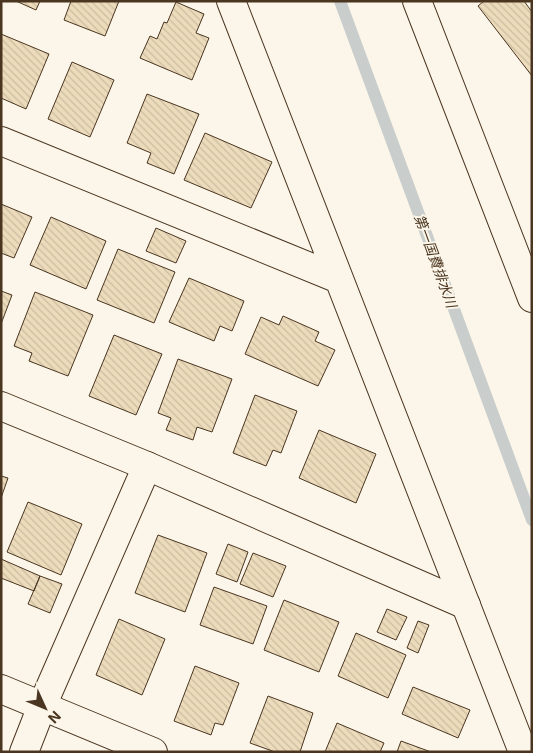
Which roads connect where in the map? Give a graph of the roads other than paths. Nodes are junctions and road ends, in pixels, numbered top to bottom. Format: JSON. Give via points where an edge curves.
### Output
{"nodes":[{"id":1,"x":231,"y":1,"type":"edge"},
{"id":2,"x":417,"y":1,"type":"edge"},
{"id":3,"x":1,"y":141,"type":"edge"},
{"id":4,"x":340,"y":279,"type":"junction"},
{"id":5,"x":532,"y":298,"type":"edge"},
{"id":6,"x":1,"y":406,"type":"edge"},
{"id":7,"x":147,"y":466,"type":"junction"},
{"id":8,"x":466,"y":605,"type":"junction"},
{"id":9,"x":1,"y":689,"type":"edge"},
{"id":10,"x":42,"y":706,"type":"junction"},
{"id":11,"x":24,"y":752,"type":"edge"},
{"id":12,"x":153,"y":752,"type":"edge"},
{"id":13,"x":523,"y":752,"type":"edge"}],
"edges":[{"from":1,"to":4,"type":"street"},
{"from":2,"to":5,"type":"street"},
{"from":3,"to":4,"type":"street"},
{"from":4,"to":8,"type":"street"},
{"from":6,"to":7,"type":"street"},
{"from":7,"to":8,"type":"street"},
{"from":7,"to":10,"type":"street"},
{"from":8,"to":13,"type":"street"},
{"from":9,"to":10,"type":"street"},
{"from":10,"to":11,"type":"street"},
{"from":10,"to":12,"type":"street"}]}
